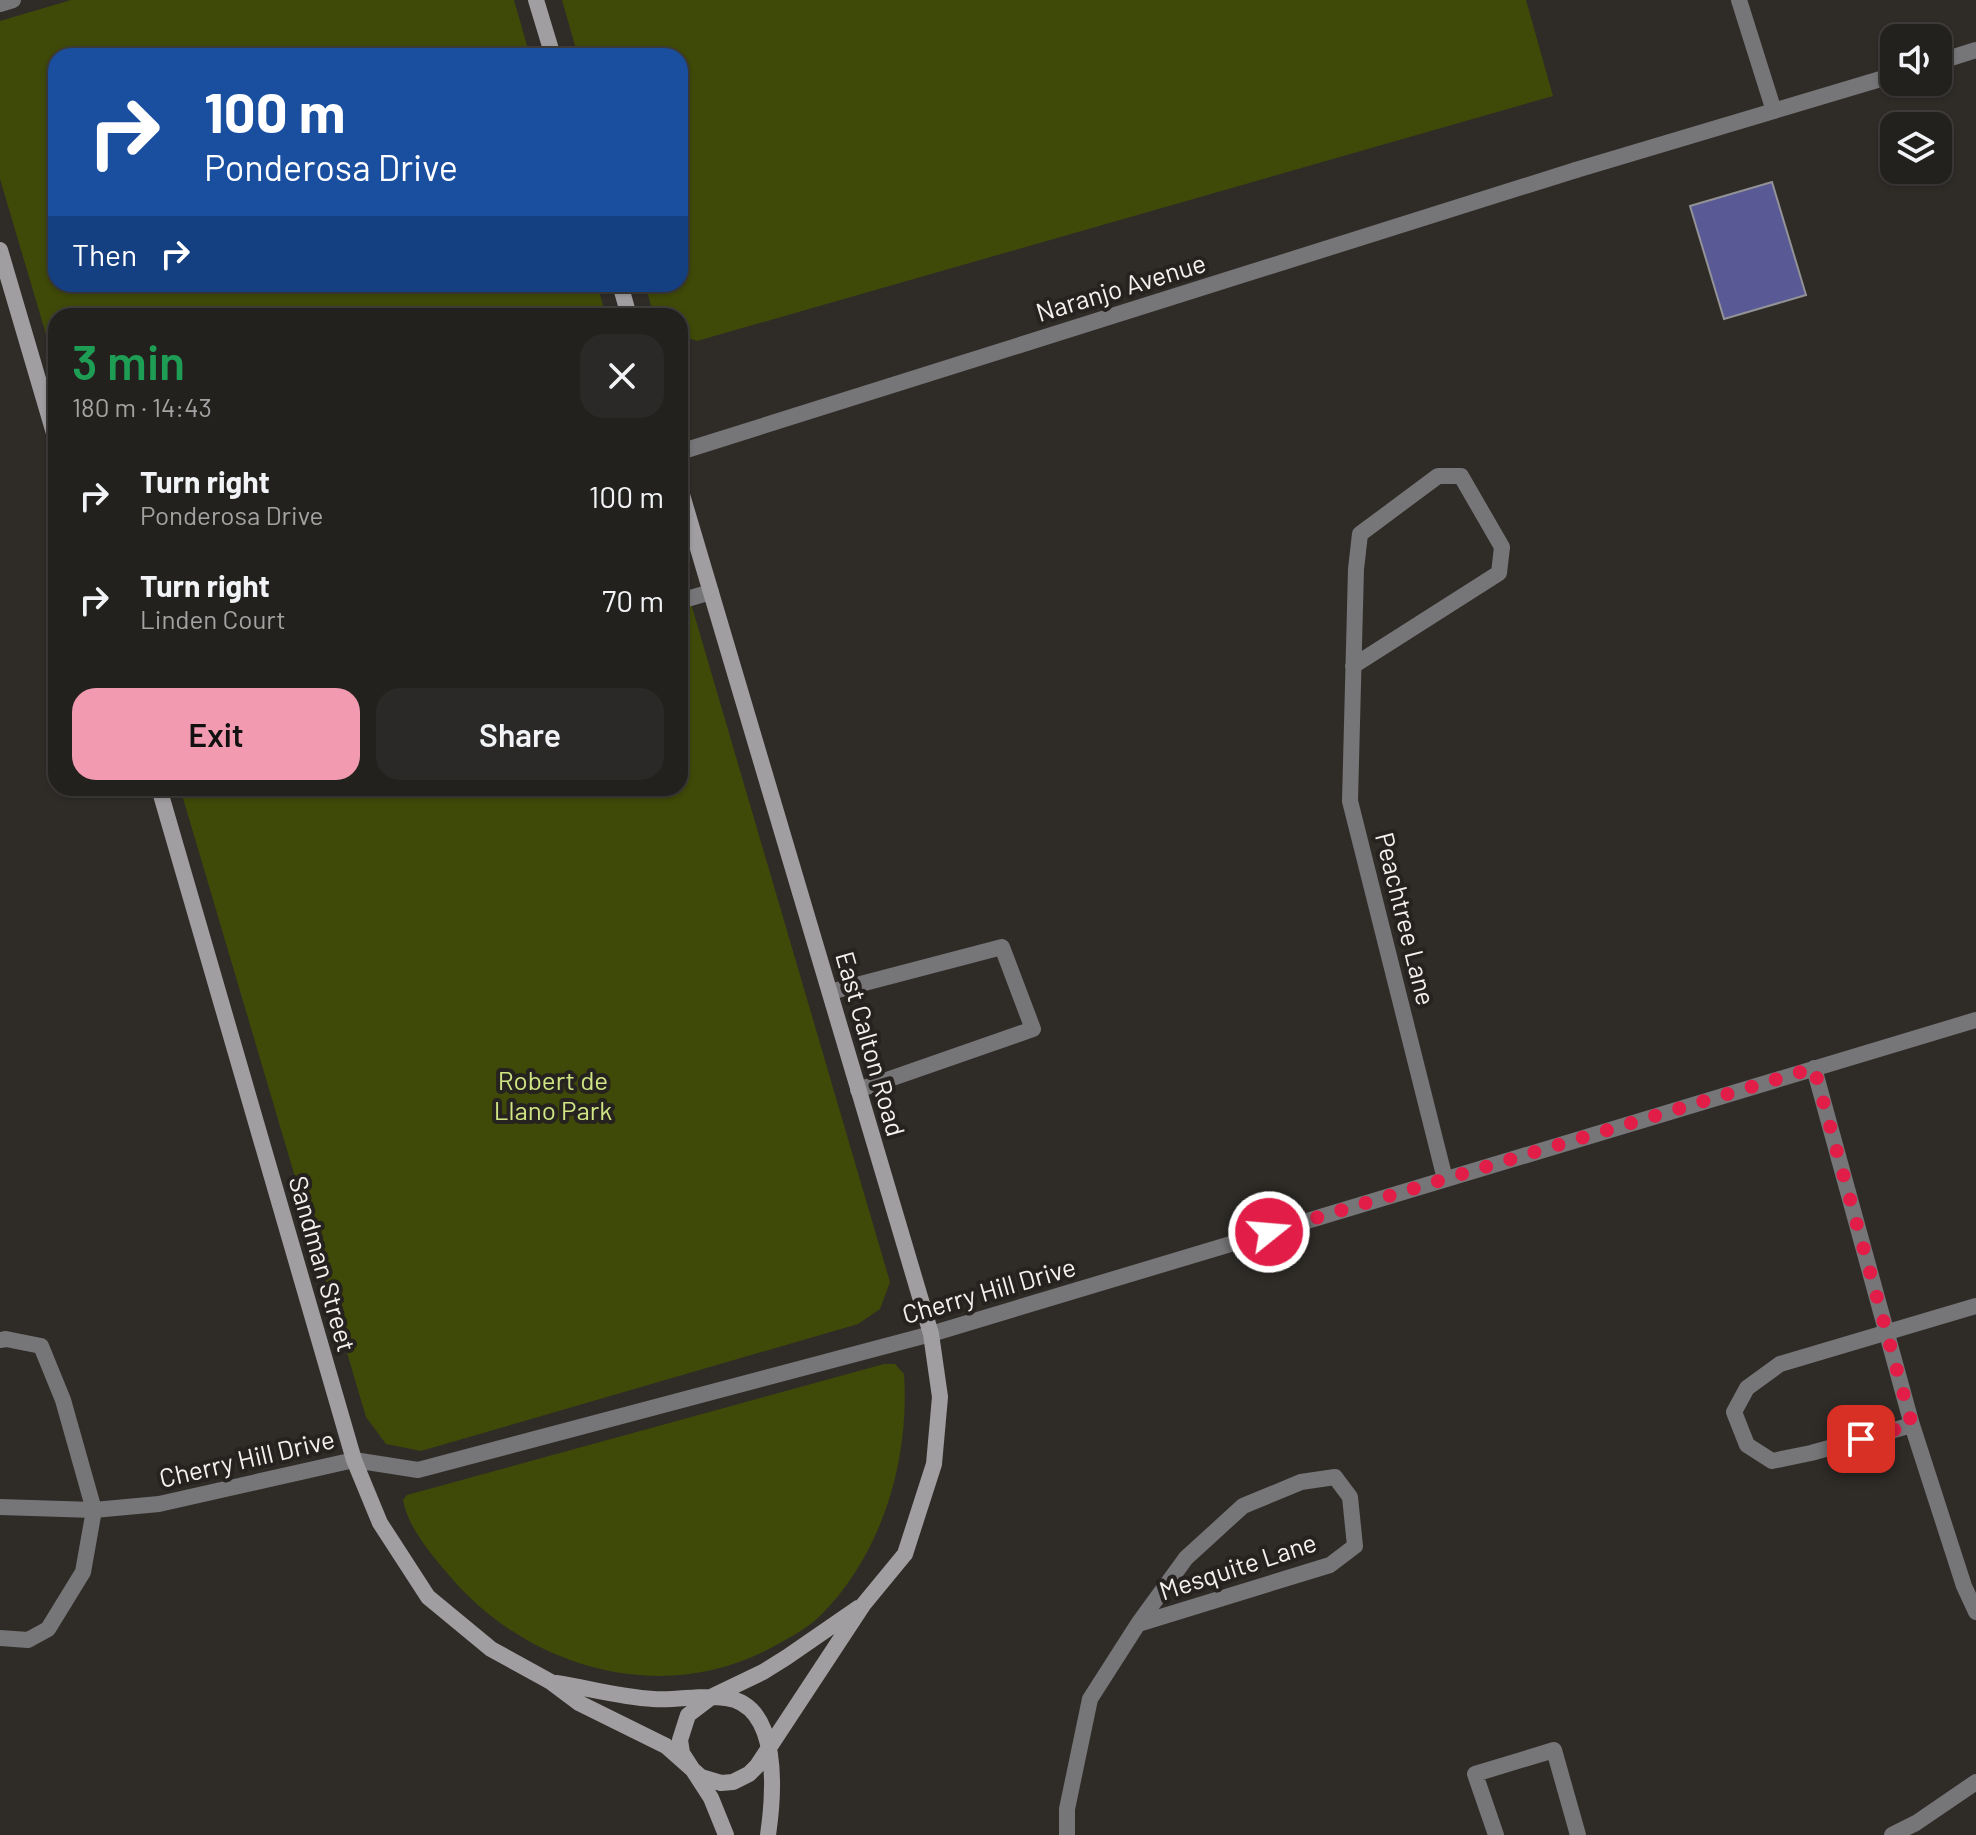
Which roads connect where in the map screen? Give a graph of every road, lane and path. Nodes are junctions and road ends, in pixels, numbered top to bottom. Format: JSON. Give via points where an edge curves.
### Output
{"nodes":[{"id":1,"x":13,"y":0,"type":"edge"},
{"id":2,"x":536,"y":0,"type":"edge"},
{"id":3,"x":1739,"y":0,"type":"edge"},
{"id":4,"x":0,"y":4,"type":"edge"},
{"id":5,"x":551,"y":48,"type":"edge"},
{"id":6,"x":1976,"y":50,"type":"edge"},
{"id":7,"x":1952,"y":58,"type":"edge"},
{"id":8,"x":1880,"y":79,"type":"edge"},
{"id":9,"x":1774,"y":111,"type":"junction"},
{"id":10,"x":0,"y":250,"type":"edge"},
{"id":11,"x":48,"y":413,"type":"edge"},
{"id":12,"x":688,"y":449,"type":"edge"},
{"id":13,"x":688,"y":515,"type":"edge"},
{"id":14,"x":711,"y":592,"type":"junction"},
{"id":15,"x":688,"y":599,"type":"edge"},
{"id":16,"x":1353,"y":666,"type":"junction"},
{"id":17,"x":161,"y":796,"type":"edge"},
{"id":18,"x":830,"y":992,"type":"junction"},
{"id":19,"x":1976,"y":1020,"type":"edge"},
{"id":20,"x":1814,"y":1068,"type":"junction"},
{"id":21,"x":858,"y":1090,"type":"junction"},
{"id":22,"x":1445,"y":1179,"type":"junction"},
{"id":23,"x":1976,"y":1306,"type":"edge"},
{"id":24,"x":1885,"y":1331,"type":"junction"},
{"id":25,"x":931,"y":1334,"type":"junction"},
{"id":26,"x":0,"y":1340,"type":"edge"},
{"id":27,"x":1912,"y":1425,"type":"junction"},
{"id":28,"x":354,"y":1460,"type":"junction"},
{"id":29,"x":0,"y":1507,"type":"edge"},
{"id":30,"x":94,"y":1510,"type":"junction"},
{"id":31,"x":863,"y":1605,"type":"junction"},
{"id":32,"x":1976,"y":1612,"type":"edge"},
{"id":33,"x":1138,"y":1624,"type":"junction"},
{"id":34,"x":0,"y":1638,"type":"edge"},
{"id":35,"x":551,"y":1682,"type":"junction"},
{"id":36,"x":713,"y":1696,"type":"junction"},
{"id":37,"x":768,"y":1751,"type":"junction"},
{"id":38,"x":693,"y":1771,"type":"junction"},
{"id":39,"x":1976,"y":1782,"type":"edge"},
{"id":40,"x":1916,"y":1829,"type":"edge"},
{"id":41,"x":726,"y":1835,"type":"edge"},
{"id":42,"x":768,"y":1835,"type":"edge"},
{"id":43,"x":1067,"y":1835,"type":"edge"},
{"id":44,"x":1496,"y":1835,"type":"edge"},
{"id":45,"x":1578,"y":1835,"type":"edge"},
{"id":46,"x":1892,"y":1835,"type":"edge"}],
"edges":[{"from":1,"to":4,"type":"street"},
{"from":2,"to":5,"type":"main road"},
{"from":3,"to":9,"type":"street"},
{"from":6,"to":7,"type":"street"},
{"from":8,"to":9,"type":"street","name":"Naranjo Avenue"},
{"from":9,"to":12,"type":"street","name":"Naranjo Avenue"},
{"from":10,"to":11,"type":"main road"},
{"from":13,"to":14,"type":"main road","name":"East Calton Road"},
{"from":14,"to":15,"type":"street"},
{"from":14,"to":18,"type":"main road","name":"East Calton Road"},
{"from":16,"to":16,"type":"street","name":"Peachtree Lane","via":[[1499,573],[1502,547],[1461,476],[1438,476],[1360,534]]},
{"from":16,"to":22,"type":"street","name":"Peachtree Lane","via":[[1350,801]]},
{"from":17,"to":28,"type":"main road","name":"Sandman Street"},
{"from":18,"to":21,"type":"main road","name":"East Calton Road"},
{"from":18,"to":21,"type":"street","via":[[1002,947],[1033,1029]]},
{"from":19,"to":20,"type":"street","name":"Cherry Hill Drive"},
{"from":20,"to":22,"type":"street","name":"Cherry Hill Drive"},
{"from":20,"to":24,"type":"street"},
{"from":21,"to":25,"type":"main road","name":"East Calton Road"},
{"from":22,"to":25,"type":"street","name":"Cherry Hill Drive"},
{"from":23,"to":24,"type":"street"},
{"from":24,"to":27,"type":"street"},
{"from":24,"to":27,"type":"street","via":[[1780,1364],[1747,1388],[1734,1412],[1747,1445],[1772,1461]]},
{"from":25,"to":28,"type":"street","name":"Cherry Hill Drive","via":[[418,1470]]},
{"from":25,"to":31,"type":"main road","name":"East Calton Road","via":[[940,1397],[934,1464],[905,1554]]},
{"from":26,"to":30,"type":"street","via":[[41,1346],[63,1400]]},
{"from":27,"to":32,"type":"street"},
{"from":28,"to":30,"type":"street","name":"Cherry Hill Drive","via":[[159,1504]]},
{"from":28,"to":35,"type":"main road","name":"Sandman Street","via":[[380,1523],[428,1597],[491,1649]]},
{"from":29,"to":30,"type":"street","name":"Cherry Hill Drive"},
{"from":30,"to":34,"type":"street","via":[[83,1572],[48,1629],[28,1640]]},
{"from":31,"to":36,"type":"main road","name":"East Calton Road","via":[[763,1672]]},
{"from":31,"to":37,"type":"main road","name":"East Calton Road"},
{"from":33,"to":33,"type":"street","name":"Mesquite Lane","via":[[1330,1565],[1355,1546],[1350,1497],[1335,1477],[1301,1482],[1243,1506],[1186,1558]]},
{"from":33,"to":43,"type":"street","name":"Mesquite Lane","via":[[1090,1699],[1067,1809]]},
{"from":35,"to":36,"type":"main road","name":"Sandman Street","via":[[655,1699]]},
{"from":35,"to":38,"type":"main road","name":"Sandman Street","via":[[579,1703],[666,1746]]},
{"from":36,"to":37,"type":"main road","via":[[740,1701],[757,1714]]},
{"from":36,"to":38,"type":"main road","via":[[688,1715],[682,1727],[682,1753]]},
{"from":37,"to":38,"type":"main road","via":[[749,1774],[733,1782],[711,1781]]},
{"from":37,"to":42,"type":"main road"},
{"from":38,"to":41,"type":"main road"},
{"from":39,"to":40,"type":"street"},
{"from":40,"to":46,"type":"street"},
{"from":44,"to":45,"type":"street","via":[[1475,1774],[1554,1750]]}]}
